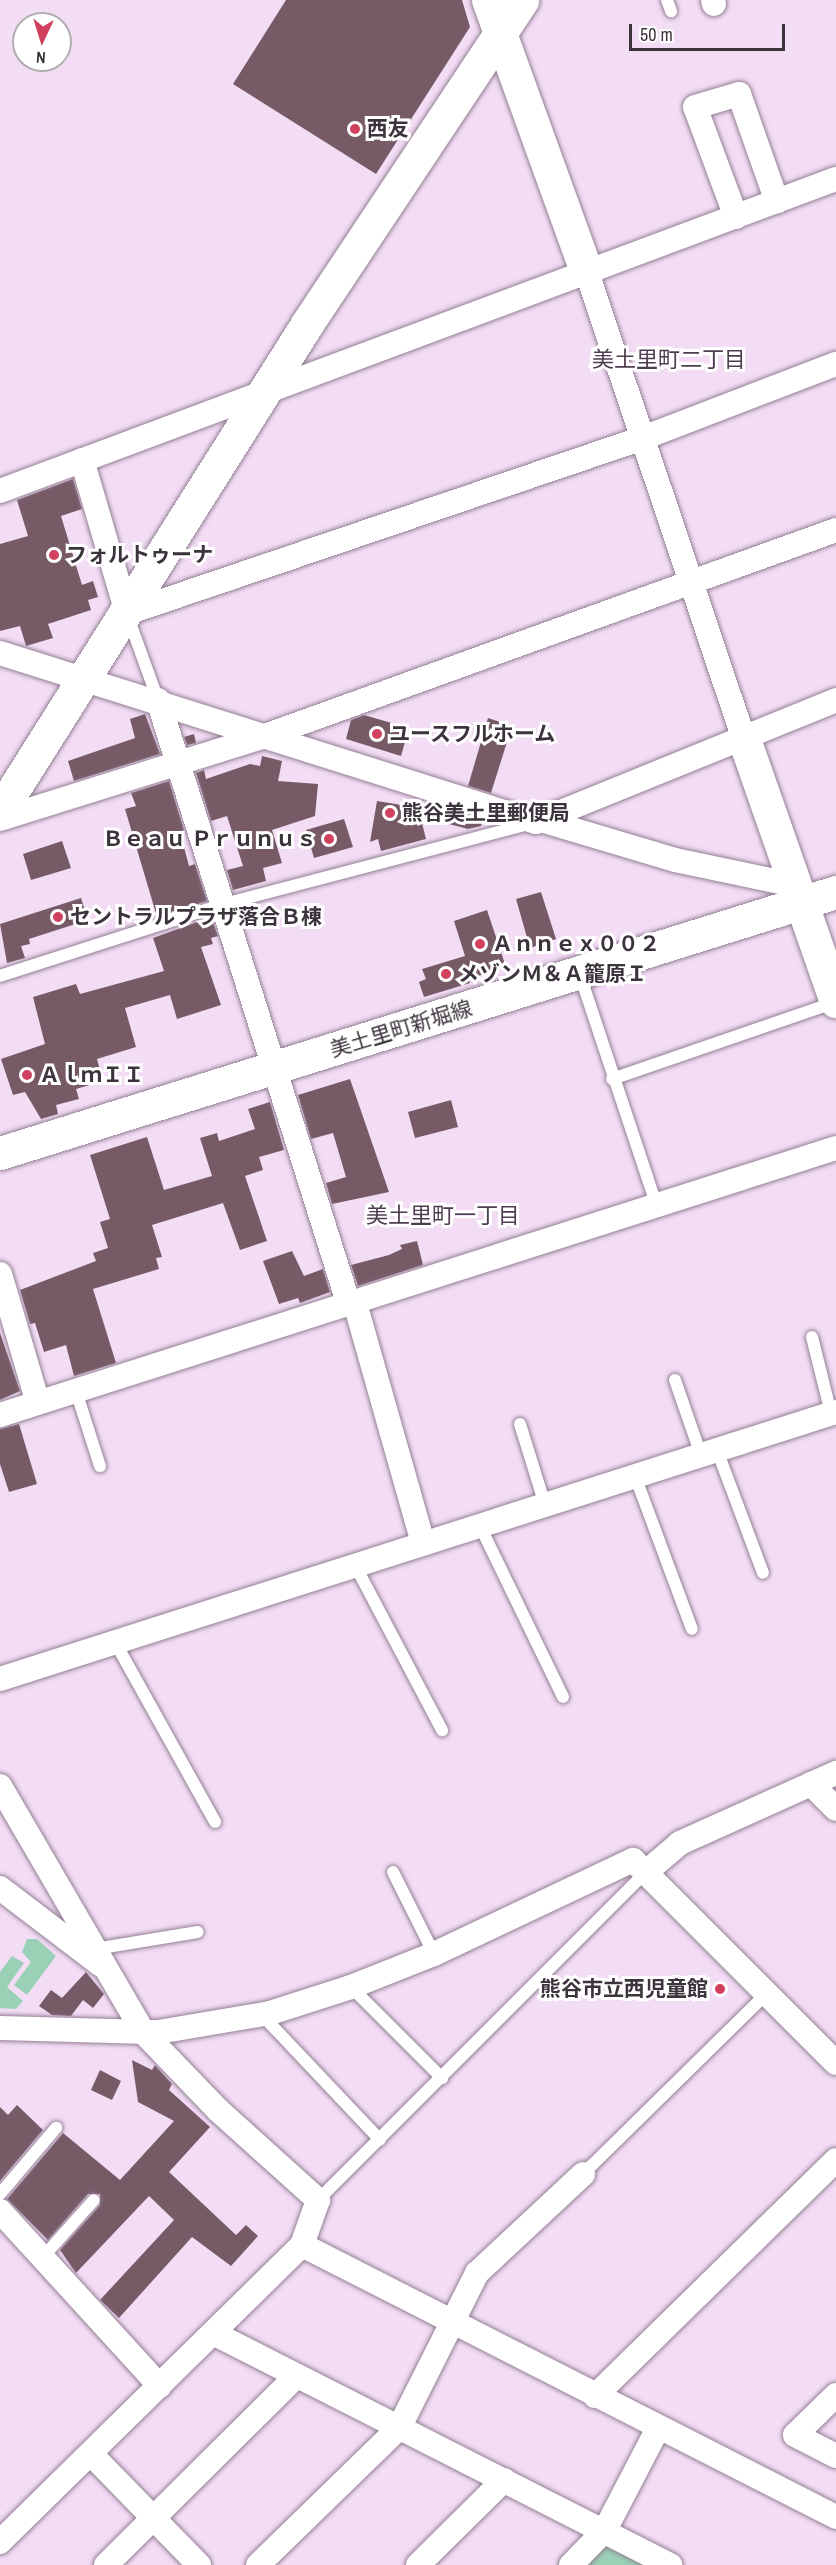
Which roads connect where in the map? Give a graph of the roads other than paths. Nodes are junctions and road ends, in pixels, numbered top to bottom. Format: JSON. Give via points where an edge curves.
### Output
{"nodes":[{"id":1,"x":488,"y":0,"type":"edge"},
{"id":2,"x":522,"y":0,"type":"edge"},
{"id":3,"x":500,"y":32,"type":"junction"},
{"id":4,"x":836,"y":179,"type":"edge"},
{"id":5,"x":777,"y":201,"type":"junction"},
{"id":6,"x":736,"y":217,"type":"junction"},
{"id":7,"x":588,"y":273,"type":"junction"},
{"id":8,"x":836,"y":364,"type":"edge"},
{"id":9,"x":268,"y":390,"type":"junction"},
{"id":10,"x":643,"y":438,"type":"junction"},
{"id":11,"x":82,"y":460,"type":"junction"},
{"id":12,"x":0,"y":491,"type":"edge"},
{"id":13,"x":836,"y":530,"type":"edge"},
{"id":14,"x":690,"y":583,"type":"junction"},
{"id":15,"x":127,"y":613,"type":"junction"},
{"id":16,"x":0,"y":653,"type":"edge"},
{"id":17,"x":83,"y":678,"type":"junction"},
{"id":18,"x":158,"y":700,"type":"junction"},
{"id":19,"x":836,"y":700,"type":"edge"},
{"id":20,"x":262,"y":736,"type":"junction"},
{"id":21,"x":744,"y":739,"type":"junction"},
{"id":22,"x":178,"y":763,"type":"junction"},
{"id":23,"x":0,"y":811,"type":"edge"},
{"id":24,"x":0,"y":819,"type":"edge"},
{"id":25,"x":538,"y":821,"type":"junction"},
{"id":26,"x":836,"y":892,"type":"edge"},
{"id":27,"x":799,"y":894,"type":"junction"},
{"id":28,"x":224,"y":904,"type":"junction"},
{"id":29,"x":580,"y":975,"type":"junction"},
{"id":30,"x":0,"y":976,"type":"edge"},
{"id":31,"x":836,"y":1001,"type":"edge"},
{"id":32,"x":276,"y":1066,"type":"junction"},
{"id":33,"x":612,"y":1079,"type":"junction"},
{"id":34,"x":836,"y":1148,"type":"edge"},
{"id":35,"x":0,"y":1153,"type":"edge"},
{"id":36,"x":657,"y":1206,"type":"junction"},
{"id":37,"x":0,"y":1274,"type":"edge"},
{"id":38,"x":352,"y":1304,"type":"junction"},
{"id":39,"x":812,"y":1337,"type":"dead end"},
{"id":40,"x":675,"y":1380,"type":"dead end"},
{"id":41,"x":76,"y":1391,"type":"junction"},
{"id":42,"x":38,"y":1403,"type":"junction"},
{"id":43,"x":833,"y":1413,"type":"edge"},
{"id":44,"x":0,"y":1415,"type":"edge"},
{"id":45,"x":520,"y":1424,"type":"dead end"},
{"id":46,"x":709,"y":1452,"type":"junction"},
{"id":47,"x":99,"y":1466,"type":"dead end"},
{"id":48,"x":635,"y":1476,"type":"junction"},
{"id":49,"x":545,"y":1505,"type":"junction"},
{"id":50,"x":480,"y":1526,"type":"junction"},
{"id":51,"x":423,"y":1544,"type":"junction"},
{"id":52,"x":355,"y":1565,"type":"junction"},
{"id":53,"x":763,"y":1573,"type":"dead end"},
{"id":54,"x":692,"y":1629,"type":"dead end"},
{"id":55,"x":116,"y":1642,"type":"junction"},
{"id":56,"x":0,"y":1679,"type":"edge"},
{"id":57,"x":563,"y":1697,"type":"dead end"},
{"id":58,"x":442,"y":1730,"type":"dead end"},
{"id":59,"x":836,"y":1773,"type":"edge"},
{"id":60,"x":811,"y":1784,"type":"junction"},
{"id":61,"x":0,"y":1786,"type":"edge"},
{"id":62,"x":836,"y":1809,"type":"edge"},
{"id":63,"x":215,"y":1822,"type":"dead end"},
{"id":64,"x":393,"y":1872,"type":"dead end"},
{"id":65,"x":645,"y":1873,"type":"junction"},
{"id":66,"x":0,"y":1888,"type":"edge"},
{"id":67,"x":198,"y":1932,"type":"dead end"},
{"id":68,"x":89,"y":1948,"type":"junction"},
{"id":69,"x":434,"y":1954,"type":"junction"},
{"id":70,"x":351,"y":1988,"type":"junction"},
{"id":71,"x":766,"y":1994,"type":"junction"},
{"id":72,"x":261,"y":2014,"type":"junction"},
{"id":73,"x":0,"y":2028,"type":"edge"},
{"id":74,"x":143,"y":2032,"type":"junction"},
{"id":75,"x":836,"y":2063,"type":"edge"},
{"id":76,"x":442,"y":2078,"type":"junction"},
{"id":77,"x":56,"y":2128,"type":"dead end"},
{"id":78,"x":380,"y":2140,"type":"junction"},
{"id":79,"x":836,"y":2160,"type":"edge"},
{"id":80,"x":583,"y":2174,"type":"joint"},
{"id":81,"x":0,"y":2194,"type":"edge"},
{"id":82,"x":94,"y":2200,"type":"dead end"},
{"id":83,"x":318,"y":2200,"type":"junction"},
{"id":84,"x":0,"y":2211,"type":"edge"},
{"id":85,"x":302,"y":2245,"type":"junction"},
{"id":86,"x":43,"y":2257,"type":"junction"},
{"id":87,"x":452,"y":2322,"type":"junction"},
{"id":88,"x":213,"y":2333,"type":"junction"},
{"id":89,"x":296,"y":2376,"type":"junction"},
{"id":90,"x":160,"y":2386,"type":"junction"},
{"id":91,"x":836,"y":2395,"type":"edge"},
{"id":92,"x":596,"y":2396,"type":"junction"},
{"id":93,"x":399,"y":2428,"type":"junction"},
{"id":94,"x":658,"y":2428,"type":"junction"},
{"id":95,"x":91,"y":2454,"type":"junction"},
{"id":96,"x":836,"y":2456,"type":"edge"},
{"id":97,"x":504,"y":2480,"type":"junction"},
{"id":98,"x":836,"y":2517,"type":"edge"},
{"id":99,"x":153,"y":2518,"type":"junction"},
{"id":100,"x":605,"y":2530,"type":"junction"},
{"id":101,"x":0,"y":2542,"type":"edge"},
{"id":102,"x":106,"y":2565,"type":"edge"},
{"id":103,"x":199,"y":2565,"type":"edge"},
{"id":104,"x":258,"y":2565,"type":"edge"},
{"id":105,"x":418,"y":2565,"type":"edge"},
{"id":106,"x":571,"y":2565,"type":"edge"},
{"id":107,"x":670,"y":2565,"type":"edge"}],
"edges":[{"from":1,"to":3,"type":"street"},
{"from":2,"to":3,"type":"street"},
{"from":3,"to":7,"type":"street"},
{"from":3,"to":9,"type":"street"},
{"from":4,"to":5,"type":"street"},
{"from":5,"to":6,"type":"street"},
{"from":5,"to":6,"type":"street","via":[[739,94],[695,107]]},
{"from":6,"to":7,"type":"street"},
{"from":7,"to":9,"type":"street"},
{"from":7,"to":10,"type":"street"},
{"from":8,"to":10,"type":"street"},
{"from":9,"to":11,"type":"street"},
{"from":9,"to":15,"type":"street"},
{"from":10,"to":14,"type":"street"},
{"from":10,"to":15,"type":"street"},
{"from":11,"to":12,"type":"street"},
{"from":11,"to":15,"type":"street"},
{"from":13,"to":14,"type":"street"},
{"from":14,"to":20,"type":"street"},
{"from":14,"to":21,"type":"street"},
{"from":15,"to":17,"type":"street"},
{"from":15,"to":18,"type":"lane"},
{"from":16,"to":17,"type":"street"},
{"from":17,"to":18,"type":"street"},
{"from":17,"to":23,"type":"street"},
{"from":18,"to":20,"type":"street"},
{"from":18,"to":22,"type":"street"},
{"from":19,"to":21,"type":"street"},
{"from":20,"to":22,"type":"street"},
{"from":20,"to":25,"type":"street"},
{"from":21,"to":25,"type":"street"},
{"from":21,"to":27,"type":"street"},
{"from":22,"to":24,"type":"street"},
{"from":22,"to":28,"type":"street"},
{"from":25,"to":27,"type":"street"},
{"from":25,"to":28,"type":"lane"},
{"from":26,"to":27,"type":"street","name":"美土里町新堀線"},
{"from":27,"to":29,"type":"street","name":"美土里町新堀線"},
{"from":27,"to":31,"type":"street"},
{"from":28,"to":30,"type":"lane"},
{"from":28,"to":32,"type":"street"},
{"from":29,"to":32,"type":"street","name":"美土里町新堀線"},
{"from":29,"to":33,"type":"lane"},
{"from":31,"to":33,"type":"lane"},
{"from":32,"to":35,"type":"street","name":"美土里町新堀線"},
{"from":32,"to":38,"type":"street"},
{"from":33,"to":36,"type":"lane"},
{"from":34,"to":36,"type":"street"},
{"from":36,"to":38,"type":"street"},
{"from":37,"to":42,"type":"street"},
{"from":38,"to":41,"type":"street"},
{"from":38,"to":51,"type":"street"},
{"from":39,"to":43,"type":"lane"},
{"from":40,"to":46,"type":"lane"},
{"from":41,"to":42,"type":"street"},
{"from":41,"to":47,"type":"lane"},
{"from":42,"to":44,"type":"street"},
{"from":43,"to":46,"type":"street"},
{"from":45,"to":49,"type":"lane"},
{"from":46,"to":48,"type":"street"},
{"from":46,"to":53,"type":"lane"},
{"from":48,"to":49,"type":"street"},
{"from":48,"to":54,"type":"lane"},
{"from":49,"to":50,"type":"street"},
{"from":50,"to":51,"type":"street"},
{"from":50,"to":57,"type":"lane"},
{"from":51,"to":52,"type":"street"},
{"from":52,"to":55,"type":"street"},
{"from":52,"to":58,"type":"lane"},
{"from":55,"to":56,"type":"street"},
{"from":55,"to":63,"type":"lane"},
{"from":59,"to":60,"type":"street"},
{"from":60,"to":62,"type":"street"},
{"from":60,"to":65,"type":"street","via":[[680,1843]]},
{"from":61,"to":68,"type":"street"},
{"from":64,"to":69,"type":"lane"},
{"from":65,"to":69,"type":"street","via":[[633,1860]]},
{"from":65,"to":71,"type":"street"},
{"from":65,"to":76,"type":"lane"},
{"from":66,"to":68,"type":"street"},
{"from":67,"to":68,"type":"lane"},
{"from":68,"to":74,"type":"street"},
{"from":69,"to":70,"type":"street"},
{"from":70,"to":72,"type":"street"},
{"from":70,"to":76,"type":"lane"},
{"from":71,"to":75,"type":"street"},
{"from":71,"to":80,"type":"lane"},
{"from":72,"to":74,"type":"street","via":[[186,2029]]},
{"from":72,"to":78,"type":"lane"},
{"from":73,"to":74,"type":"street"},
{"from":74,"to":83,"type":"street","via":[[218,2110]]},
{"from":76,"to":78,"type":"lane"},
{"from":77,"to":81,"type":"lane"},
{"from":78,"to":83,"type":"lane"},
{"from":79,"to":92,"type":"street"},
{"from":80,"to":87,"type":"street","via":[[477,2273]]},
{"from":82,"to":86,"type":"lane"},
{"from":83,"to":85,"type":"street"},
{"from":84,"to":86,"type":"street"},
{"from":85,"to":87,"type":"street"},
{"from":85,"to":88,"type":"street"},
{"from":86,"to":90,"type":"street"},
{"from":87,"to":92,"type":"street"},
{"from":87,"to":93,"type":"street"},
{"from":88,"to":89,"type":"street"},
{"from":88,"to":90,"type":"street"},
{"from":89,"to":93,"type":"street"},
{"from":89,"to":99,"type":"street"},
{"from":90,"to":95,"type":"street"},
{"from":91,"to":96,"type":"street","via":[[795,2435]]},
{"from":92,"to":94,"type":"street"},
{"from":93,"to":97,"type":"street"},
{"from":93,"to":104,"type":"street"},
{"from":94,"to":98,"type":"street"},
{"from":94,"to":100,"type":"street"},
{"from":95,"to":99,"type":"street"},
{"from":95,"to":101,"type":"street"},
{"from":97,"to":100,"type":"street"},
{"from":97,"to":105,"type":"street"},
{"from":99,"to":102,"type":"street"},
{"from":99,"to":103,"type":"street"},
{"from":100,"to":106,"type":"street"},
{"from":100,"to":107,"type":"street"}]}
